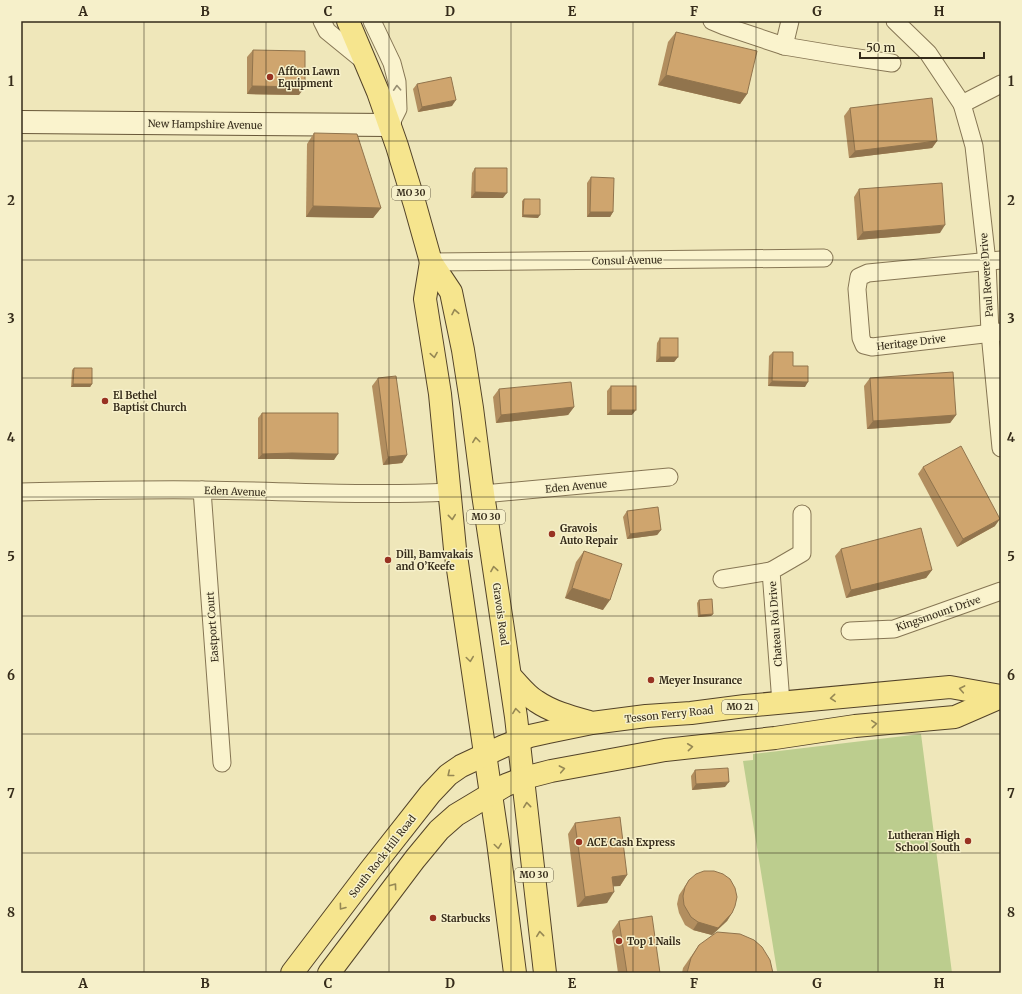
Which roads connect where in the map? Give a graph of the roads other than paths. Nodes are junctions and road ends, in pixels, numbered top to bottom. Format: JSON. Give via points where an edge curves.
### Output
{"nodes":[{"id":1,"x":322,"y":21,"type":"edge"},
{"id":2,"x":348,"y":21,"type":"edge"},
{"id":3,"x":372,"y":21,"type":"edge"},
{"id":4,"x":712,"y":21,"type":"edge"},
{"id":5,"x":790,"y":21,"type":"edge"},
{"id":6,"x":895,"y":21,"type":"edge"},
{"id":7,"x":784,"y":46,"type":"junction"},
{"id":8,"x":366,"y":63,"type":"junction"},
{"id":9,"x":892,"y":63,"type":"dead end"},
{"id":10,"x":1001,"y":84,"type":"edge"},
{"id":11,"x":962,"y":104,"type":"junction"},
{"id":12,"x":21,"y":122,"type":"edge"},
{"id":13,"x":390,"y":125,"type":"junction"},
{"id":14,"x":824,"y":258,"type":"dead end"},
{"id":15,"x":994,"y":261,"type":"edge"},
{"id":16,"x":431,"y":262,"type":"junction"},
{"id":17,"x":995,"y":332,"type":"edge"},
{"id":18,"x":1001,"y":448,"type":"edge"},
{"id":19,"x":669,"y":477,"type":"dead end"},
{"id":20,"x":202,"y":490,"type":"junction"},
{"id":21,"x":21,"y":492,"type":"edge"},
{"id":22,"x":449,"y":492,"type":"junction"},
{"id":23,"x":483,"y":494,"type":"junction"},
{"id":24,"x":802,"y":514,"type":"dead end"},
{"id":25,"x":772,"y":571,"type":"junction"},
{"id":26,"x":722,"y":579,"type":"dead end"},
{"id":27,"x":1001,"y":591,"type":"edge"},
{"id":28,"x":850,"y":631,"type":"dead end"},
{"id":29,"x":511,"y":677,"type":"junction"},
{"id":30,"x":1001,"y":696,"type":"edge"},
{"id":31,"x":781,"y":703,"type":"junction"},
{"id":32,"x":592,"y":723,"type":"junction"},
{"id":33,"x":519,"y":740,"type":"junction"},
{"id":34,"x":484,"y":755,"type":"junction"},
{"id":35,"x":222,"y":763,"type":"dead end"},
{"id":36,"x":524,"y":778,"type":"junction"},
{"id":37,"x":490,"y":794,"type":"junction"},
{"id":38,"x":292,"y":973,"type":"edge"},
{"id":39,"x":329,"y":973,"type":"edge"},
{"id":40,"x":515,"y":973,"type":"edge"},
{"id":41,"x":545,"y":973,"type":"edge"}],
"edges":[{"from":1,"to":8,"type":"street","name":"Gravois Road","via":[[327,31]]},
{"from":2,"to":8,"type":"main road","name":"Gravois Road","number":"MO 30"},
{"from":13,"to":3,"type":"street","one_way":true,"via":[[398,109],[397,82],[392,64]]},
{"from":4,"to":7,"type":"street"},
{"from":5,"to":7,"type":"street"},
{"from":6,"to":11,"type":"street","name":"Paul Revere Drive","via":[[928,53]]},
{"from":7,"to":9,"type":"street"},
{"from":8,"to":13,"type":"main road","name":"Gravois Road","number":"MO 30"},
{"from":10,"to":11,"type":"street"},
{"from":11,"to":15,"type":"street","name":"Paul Revere Drive","via":[[974,146]]},
{"from":12,"to":13,"type":"street","name":"New Hampshire Avenue"},
{"from":13,"to":16,"type":"main road","name":"Gravois Road","number":"MO 30"},
{"from":14,"to":16,"type":"street","name":"Consul Avenue"},
{"from":15,"to":17,"type":"street","name":"Paul Revere Drive"},
{"from":15,"to":17,"type":"street","name":"Heritage Drive","via":[[868,273],[860,277],[857,289],[861,338],[864,345],[872,347]]},
{"from":16,"to":22,"type":"main road","name":"Gravois Road","number":"MO 30","one_way":true,"via":[[425,298],[440,394]]},
{"from":23,"to":16,"type":"main road","name":"Gravois Road","number":"MO 30","one_way":true,"via":[[463,350],[451,292]]},
{"from":17,"to":18,"type":"street","name":"Paul Revere Drive"},
{"from":19,"to":23,"type":"street","name":"Eden Avenue"},
{"from":20,"to":21,"type":"street","name":"Eden Avenue"},
{"from":20,"to":22,"type":"street","name":"Eden Avenue","via":[[337,494]]},
{"from":20,"to":35,"type":"street","name":"Eastport Court"},
{"from":22,"to":34,"type":"main road","name":"Gravois Road","number":"MO 30","one_way":true},
{"from":29,"to":23,"type":"main road","name":"Gravois Road","number":"MO 30","one_way":true},
{"from":24,"to":25,"type":"street","name":"Chateau Roi Drive","via":[[802,553]]},
{"from":25,"to":26,"type":"street"},
{"from":25,"to":31,"type":"street","name":"Chateau Roi Drive"},
{"from":27,"to":28,"type":"street","name":"Kingsmount Drive","via":[[894,629]]},
{"from":29,"to":32,"type":"main road","via":[[535,701],[562,714]]},
{"from":33,"to":29,"type":"main road","name":"Gravois Road","number":"MO 30","one_way":true},
{"from":30,"to":31,"type":"main road","name":"Tesson Ferry Road","number":"MO 21","one_way":true,"via":[[950,687]]},
{"from":36,"to":30,"type":"main road","name":"Tesson Ferry Road","number":"MO 21","one_way":true,"via":[[665,750],[855,726],[954,717]]},
{"from":31,"to":32,"type":"main road","name":"Tesson Ferry Road","number":"MO 21"},
{"from":32,"to":33,"type":"main road","name":"Tesson Ferry Road","number":"MO 21"},
{"from":33,"to":34,"type":"main road","name":"Tesson Ferry Road","number":"MO 21"},
{"from":33,"to":36,"type":"main road","name":"Gravois Road","number":"MO 30"},
{"from":34,"to":37,"type":"main road","name":"Gravois Road","number":"MO 30"},
{"from":34,"to":38,"type":"main road","name":"South Rock Hill Road","one_way":true,"via":[[448,774],[430,794]]},
{"from":36,"to":37,"type":"main road","number":"MO 21"},
{"from":41,"to":36,"type":"main road","name":"Gravois Road","number":"MO 30","one_way":true},
{"from":39,"to":37,"type":"main road","one_way":true,"via":[[439,830],[456,815]]},
{"from":37,"to":40,"type":"main road","name":"Gravois Road","number":"MO 30","one_way":true}]}
